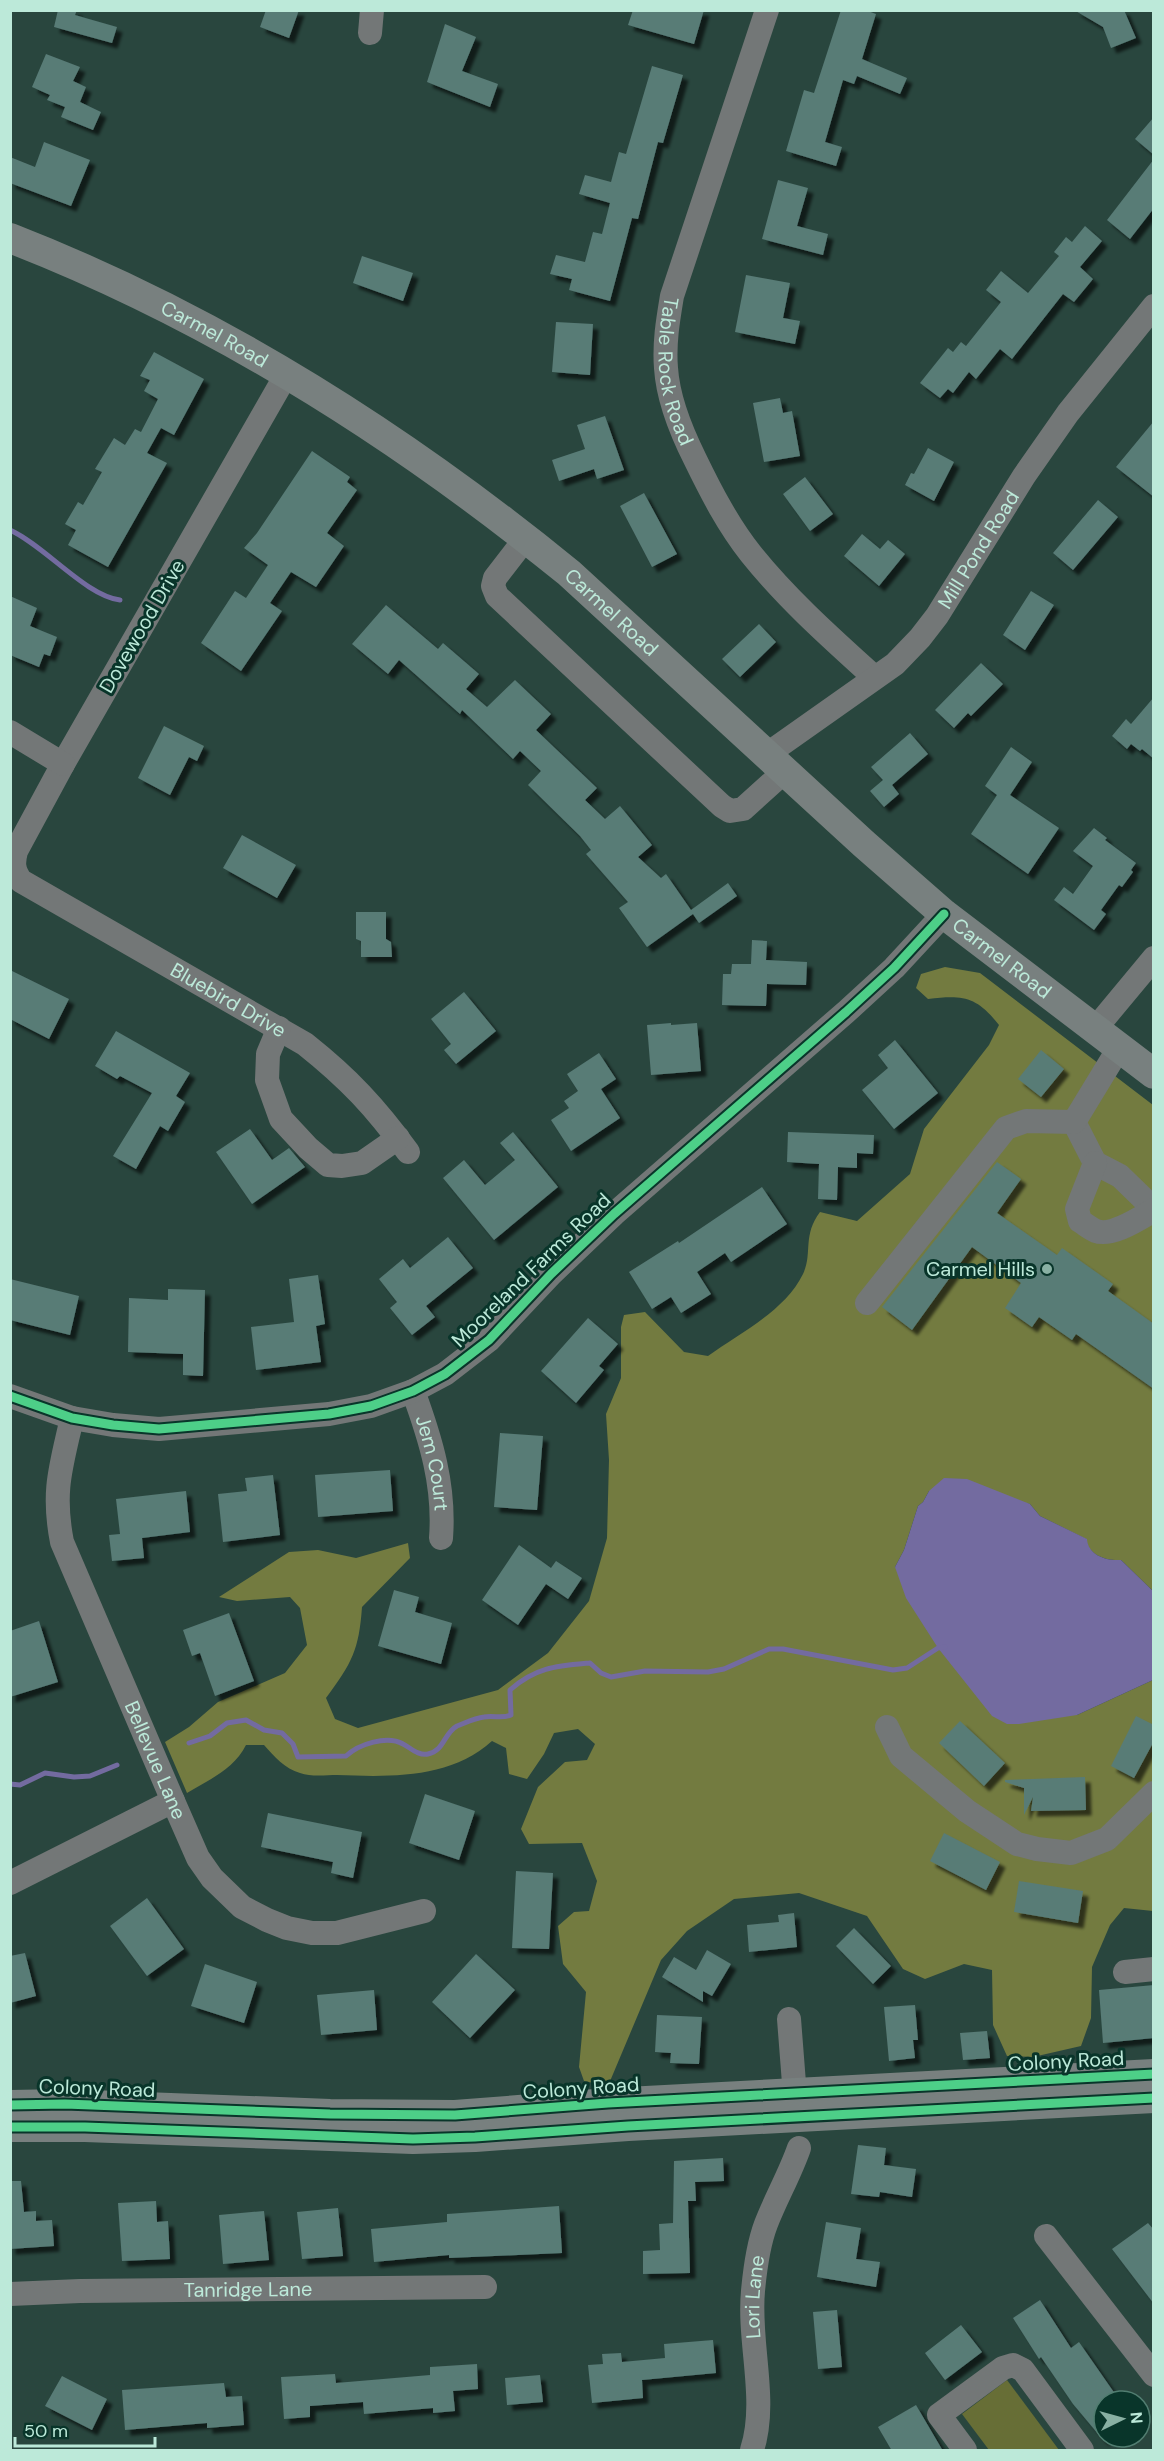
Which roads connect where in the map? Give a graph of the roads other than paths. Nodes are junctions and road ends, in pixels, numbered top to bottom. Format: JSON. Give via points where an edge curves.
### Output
{"nodes":[{"id":1,"x":767,"y":10,"type":"edge"},
{"id":2,"x":10,"y":238,"type":"edge"},
{"id":3,"x":1154,"y":306,"type":"edge"},
{"id":4,"x":286,"y":375,"type":"junction"},
{"id":5,"x":526,"y":538,"type":"junction"},
{"id":6,"x":874,"y":677,"type":"junction"},
{"id":7,"x":10,"y":732,"type":"edge"},
{"id":8,"x":776,"y":763,"type":"junction"},
{"id":9,"x":63,"y":764,"type":"junction"},
{"id":10,"x":21,"y":881,"type":"joint"},
{"id":11,"x":944,"y":914,"type":"junction"},
{"id":12,"x":1154,"y":957,"type":"edge"},
{"id":13,"x":279,"y":1028,"type":"junction"},
{"id":14,"x":1095,"y":1029,"type":"junction"},
{"id":15,"x":1119,"y":1048,"type":"junction"},
{"id":16,"x":1154,"y":1074,"type":"edge"},
{"id":17,"x":1074,"y":1122,"type":"junction"},
{"id":18,"x":1095,"y":1163,"type":"junction"},
{"id":19,"x":1154,"y":1209,"type":"edge"},
{"id":20,"x":867,"y":1303,"type":"dead end"},
{"id":21,"x":413,"y":1391,"type":"junction"},
{"id":22,"x":10,"y":1396,"type":"edge"},
{"id":23,"x":72,"y":1418,"type":"junction"},
{"id":24,"x":441,"y":1538,"type":"dead end"},
{"id":25,"x":887,"y":1727,"type":"dead end"},
{"id":26,"x":1154,"y":1793,"type":"edge"},
{"id":27,"x":173,"y":1801,"type":"junction"},
{"id":28,"x":10,"y":1883,"type":"edge"},
{"id":29,"x":424,"y":1911,"type":"dead end"},
{"id":30,"x":1154,"y":1969,"type":"edge"},
{"id":31,"x":1125,"y":1972,"type":"dead end"},
{"id":32,"x":789,"y":2019,"type":"dead end"},
{"id":33,"x":1154,"y":2074,"type":"edge"},
{"id":34,"x":1154,"y":2098,"type":"edge"},
{"id":35,"x":10,"y":2104,"type":"edge"},
{"id":36,"x":796,"y":2105,"type":"junction"},
{"id":37,"x":10,"y":2127,"type":"edge"},
{"id":38,"x":799,"y":2148,"type":"dead end"},
{"id":39,"x":1046,"y":2236,"type":"dead end"},
{"id":40,"x":485,"y":2287,"type":"dead end"},
{"id":41,"x":10,"y":2294,"type":"edge"},
{"id":42,"x":1154,"y":2375,"type":"edge"},
{"id":43,"x":752,"y":2451,"type":"edge"},
{"id":44,"x":965,"y":2451,"type":"edge"},
{"id":45,"x":1082,"y":2451,"type":"edge"}],
"edges":[{"from":1,"to":6,"type":"street","name":"Table Rock Road","via":[[672,296],[666,332],[666,369],[673,407],[729,523],[786,594]]},
{"from":2,"to":4,"type":"main road","name":"Carmel Road","via":[[140,294]]},
{"from":3,"to":6,"type":"street","name":"Mill Pond Road","via":[[1068,413],[920,638],[895,664]]},
{"from":4,"to":5,"type":"main road","name":"Carmel Road","via":[[372,428]]},
{"from":4,"to":9,"type":"street","name":"Dovewood Drive"},
{"from":5,"to":8,"type":"main road","name":"Carmel Road","via":[[632,629]]},
{"from":5,"to":8,"type":"street","name":"Mill Pond Road","via":[[495,578],[497,597],[722,806],[729,811],[743,809]]},
{"from":6,"to":8,"type":"street","name":"Mill Pond Road"},
{"from":7,"to":9,"type":"street"},
{"from":8,"to":11,"type":"main road","name":"Carmel Road"},
{"from":9,"to":10,"type":"street","name":"Dovewood Drive","via":[[16,850],[13,862]]},
{"from":10,"to":13,"type":"street","name":"Bluebird Drive"},
{"from":11,"to":14,"type":"main road","name":"Carmel Road"},
{"from":11,"to":21,"type":"street","name":"Mooreland Farms Road","via":[[878,983],[614,1214],[489,1341],[453,1369]]},
{"from":12,"to":14,"type":"street"},
{"from":13,"to":13,"type":"street","name":"Bluebird Drive","via":[[341,1072],[403,1145],[362,1163],[342,1166],[328,1165],[308,1148],[280,1119],[267,1080],[268,1054]]},
{"from":14,"to":15,"type":"main road","name":"Carmel Road"},
{"from":15,"to":16,"type":"main road","name":"Carmel Road"},
{"from":15,"to":17,"type":"street"},
{"from":17,"to":18,"type":"street"},
{"from":17,"to":20,"type":"street","via":[[1026,1121],[1006,1128]]},
{"from":18,"to":19,"type":"street","via":[[1120,1176]]},
{"from":18,"to":19,"type":"street","via":[[1077,1209],[1080,1221],[1098,1232],[1106,1231],[1133,1222]]},
{"from":21,"to":23,"type":"street","name":"Mooreland Farms Road","via":[[371,1406],[329,1414],[198,1427],[159,1429]]},
{"from":21,"to":24,"type":"street","name":"Jem Court","via":[[435,1456]]},
{"from":22,"to":23,"type":"street","name":"Mooreland Farms Road"},
{"from":23,"to":27,"type":"street","name":"Bellevue Lane","via":[[57,1490],[62,1542]]},
{"from":25,"to":26,"type":"street","via":[[902,1756],[967,1811],[1017,1844],[1037,1849],[1071,1852],[1107,1839]]},
{"from":27,"to":28,"type":"street"},
{"from":27,"to":29,"type":"street","name":"Bellevue Lane","via":[[198,1858],[212,1878],[242,1907],[267,1920],[312,1933],[336,1933]]},
{"from":30,"to":31,"type":"street"},
{"from":32,"to":36,"type":"street"},
{"from":33,"to":36,"type":"main road","name":"Colony Road"},
{"from":34,"to":36,"type":"main road","name":"Colony Road"},
{"from":35,"to":36,"type":"main road","name":"Colony Road","via":[[393,2116]]},
{"from":36,"to":37,"type":"main road","name":"Colony Road","via":[[628,2126],[413,2139]]},
{"from":38,"to":43,"type":"street","name":"Lori Lane","via":[[758,2252],[752,2313],[758,2418]]},
{"from":39,"to":42,"type":"street"},
{"from":40,"to":41,"type":"street","name":"Tanridge Lane"},
{"from":44,"to":45,"type":"street","via":[[939,2415],[1003,2368],[1013,2365],[1023,2370]]}]}
